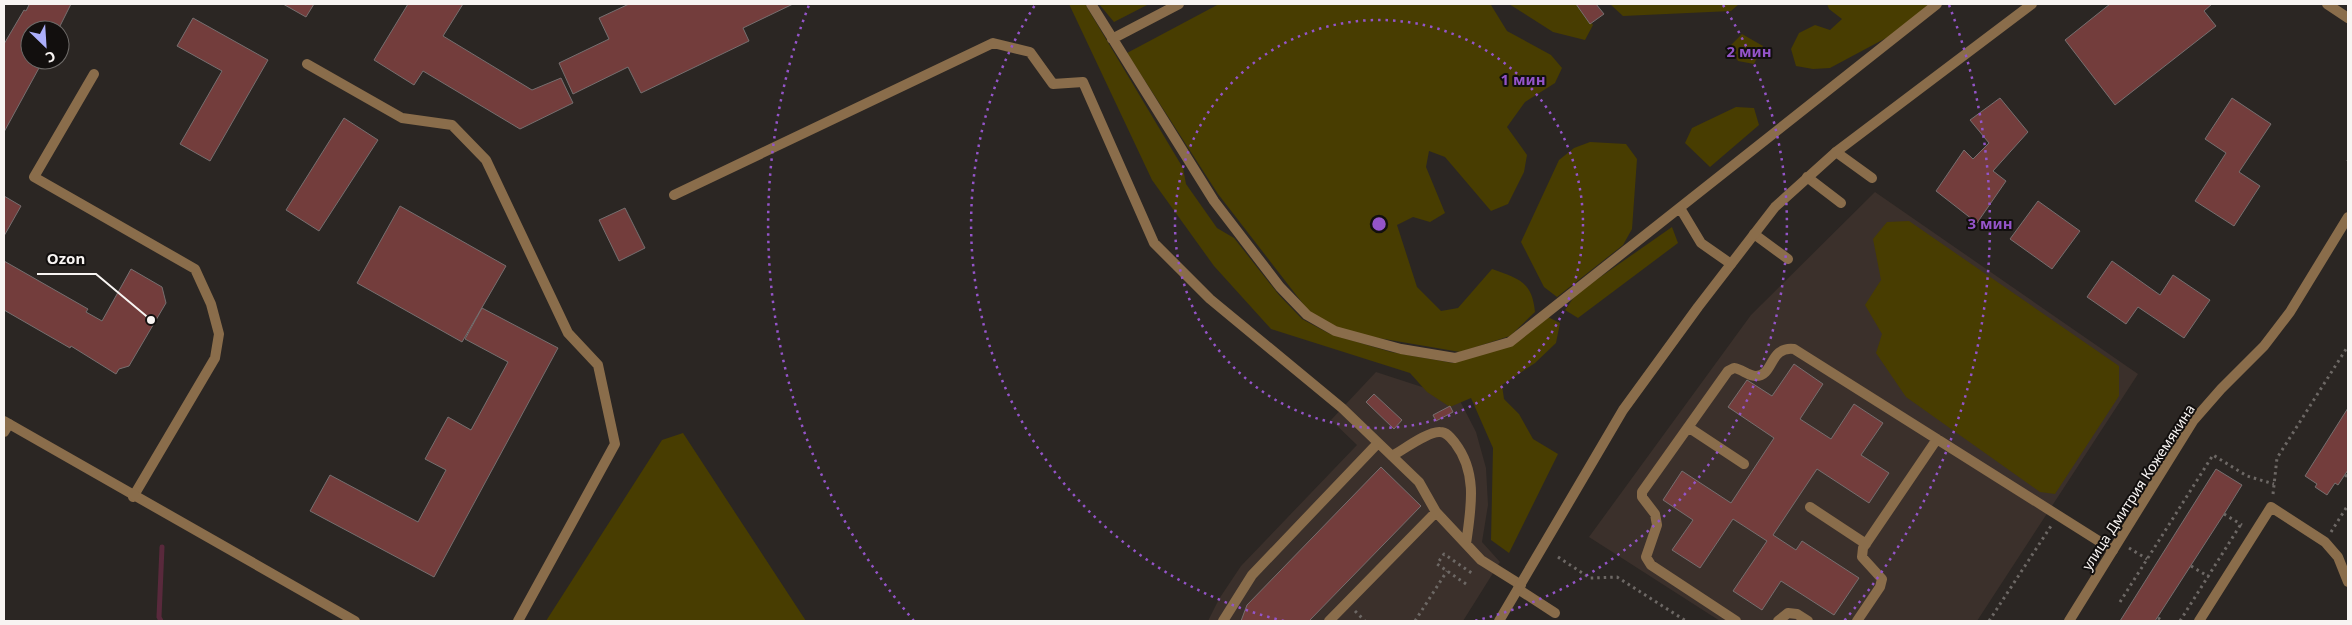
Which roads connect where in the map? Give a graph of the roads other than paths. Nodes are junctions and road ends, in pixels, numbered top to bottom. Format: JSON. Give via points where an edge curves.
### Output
{"nodes":[{"id":1,"x":1091,"y":4,"type":"edge"},
{"id":2,"x":1179,"y":4,"type":"edge"},
{"id":3,"x":1937,"y":4,"type":"edge"},
{"id":4,"x":2032,"y":4,"type":"edge"},
{"id":5,"x":2327,"y":4,"type":"edge"},
{"id":6,"x":2348,"y":18,"type":"edge"},
{"id":7,"x":1112,"y":39,"type":"junction"},
{"id":8,"x":307,"y":64,"type":"dead end"},
{"id":9,"x":94,"y":74,"type":"dead end"},
{"id":10,"x":1836,"y":152,"type":"junction"},
{"id":11,"x":1807,"y":177,"type":"junction"},
{"id":12,"x":1872,"y":178,"type":"dead end"},
{"id":13,"x":674,"y":195,"type":"dead end"},
{"id":14,"x":1842,"y":203,"type":"dead end"},
{"id":15,"x":1680,"y":208,"type":"junction"},
{"id":16,"x":2348,"y":217,"type":"edge"},
{"id":17,"x":2348,"y":232,"type":"edge"},
{"id":18,"x":1754,"y":234,"type":"junction"},
{"id":19,"x":2326,"y":253,"type":"junction"},
{"id":20,"x":1788,"y":259,"type":"dead end"},
{"id":21,"x":1730,"y":264,"type":"junction"},
{"id":22,"x":5,"y":426,"type":"edge"},
{"id":23,"x":1688,"y":427,"type":"junction"},
{"id":24,"x":1936,"y":438,"type":"junction"},
{"id":25,"x":1378,"y":443,"type":"junction"},
{"id":26,"x":1392,"y":456,"type":"junction"},
{"id":27,"x":1744,"y":464,"type":"dead end"},
{"id":28,"x":133,"y":496,"type":"junction"},
{"id":29,"x":1810,"y":507,"type":"dead end"},
{"id":30,"x":1436,"y":512,"type":"junction"},
{"id":31,"x":1466,"y":544,"type":"junction"},
{"id":32,"x":1866,"y":544,"type":"junction"},
{"id":33,"x":2113,"y":550,"type":"junction"},
{"id":34,"x":2348,"y":582,"type":"edge"},
{"id":35,"x":1519,"y":587,"type":"junction"},
{"id":36,"x":1555,"y":613,"type":"dead end"},
{"id":37,"x":355,"y":621,"type":"edge"},
{"id":38,"x":518,"y":621,"type":"edge"},
{"id":39,"x":1223,"y":621,"type":"edge"},
{"id":40,"x":1329,"y":621,"type":"edge"},
{"id":41,"x":1499,"y":621,"type":"edge"},
{"id":42,"x":1736,"y":621,"type":"edge"},
{"id":43,"x":1778,"y":621,"type":"edge"},
{"id":44,"x":1808,"y":621,"type":"edge"},
{"id":45,"x":1857,"y":621,"type":"edge"},
{"id":46,"x":2069,"y":621,"type":"edge"},
{"id":47,"x":2199,"y":621,"type":"edge"}],
"edges":[{"from":1,"to":7,"type":"street"},
{"from":2,"to":7,"type":"street"},
{"from":3,"to":15,"type":"street"},
{"from":4,"to":10,"type":"street"},
{"from":5,"to":6,"type":"street"},
{"from":7,"to":15,"type":"street","via":[[1214,201],[1280,287],[1306,315],[1335,331],[1401,349],[1455,358],[1510,342]]},
{"from":8,"to":38,"type":"street","via":[[402,118],[452,125],[486,160],[568,333],[598,364],[615,444]]},
{"from":9,"to":28,"type":"street","via":[[34,177],[195,269],[219,334],[215,358]]},
{"from":10,"to":11,"type":"street"},
{"from":10,"to":12,"type":"street"},
{"from":11,"to":14,"type":"street"},
{"from":11,"to":18,"type":"street","via":[[1775,207]]},
{"from":13,"to":25,"type":"street","via":[[993,43],[1030,52],[1054,84],[1083,82],[1154,243],[1210,299],[1342,408]]},
{"from":15,"to":21,"type":"street","via":[[1701,243]]},
{"from":16,"to":19,"type":"street","name":"улица Дмитрия Кожемякина"},
{"from":17,"to":19,"type":"street","name":"улица Дмитрия Кожемякина"},
{"from":18,"to":20,"type":"street"},
{"from":18,"to":21,"type":"street"},
{"from":19,"to":33,"type":"street","name":"улица Дмитрия Кожемякина","via":[[2290,312],[2264,346],[2193,421]]},
{"from":21,"to":35,"type":"street","via":[[1623,410]]},
{"from":22,"to":28,"type":"street"},
{"from":23,"to":24,"type":"street","via":[[1728,372],[1734,368],[1758,376],[1765,373],[1778,352],[1786,348],[1794,349]]},
{"from":23,"to":27,"type":"street"},
{"from":23,"to":42,"type":"street","via":[[1642,492],[1642,497],[1655,514],[1657,525],[1646,557],[1651,565]]},
{"from":24,"to":32,"type":"street"},
{"from":24,"to":33,"type":"street"},
{"from":25,"to":26,"type":"street"},
{"from":25,"to":39,"type":"street","via":[[1252,575]]},
{"from":26,"to":30,"type":"street","via":[[1419,482]]},
{"from":26,"to":31,"type":"street","via":[[1432,433],[1449,435],[1470,472],[1472,504]]},
{"from":28,"to":37,"type":"street"},
{"from":29,"to":32,"type":"street"},
{"from":30,"to":31,"type":"street"},
{"from":30,"to":40,"type":"street"},
{"from":31,"to":35,"type":"street","via":[[1481,560]]},
{"from":32,"to":45,"type":"street","via":[[1862,557],[1882,579]]},
{"from":33,"to":46,"type":"street","name":"улица Дмитрия Кожемякина"},
{"from":34,"to":47,"type":"street","via":[[2338,557],[2325,542],[2271,507]]},
{"from":35,"to":36,"type":"street"},
{"from":35,"to":41,"type":"street"},
{"from":43,"to":44,"type":"street","via":[[1788,613],[1798,614]]}]}
